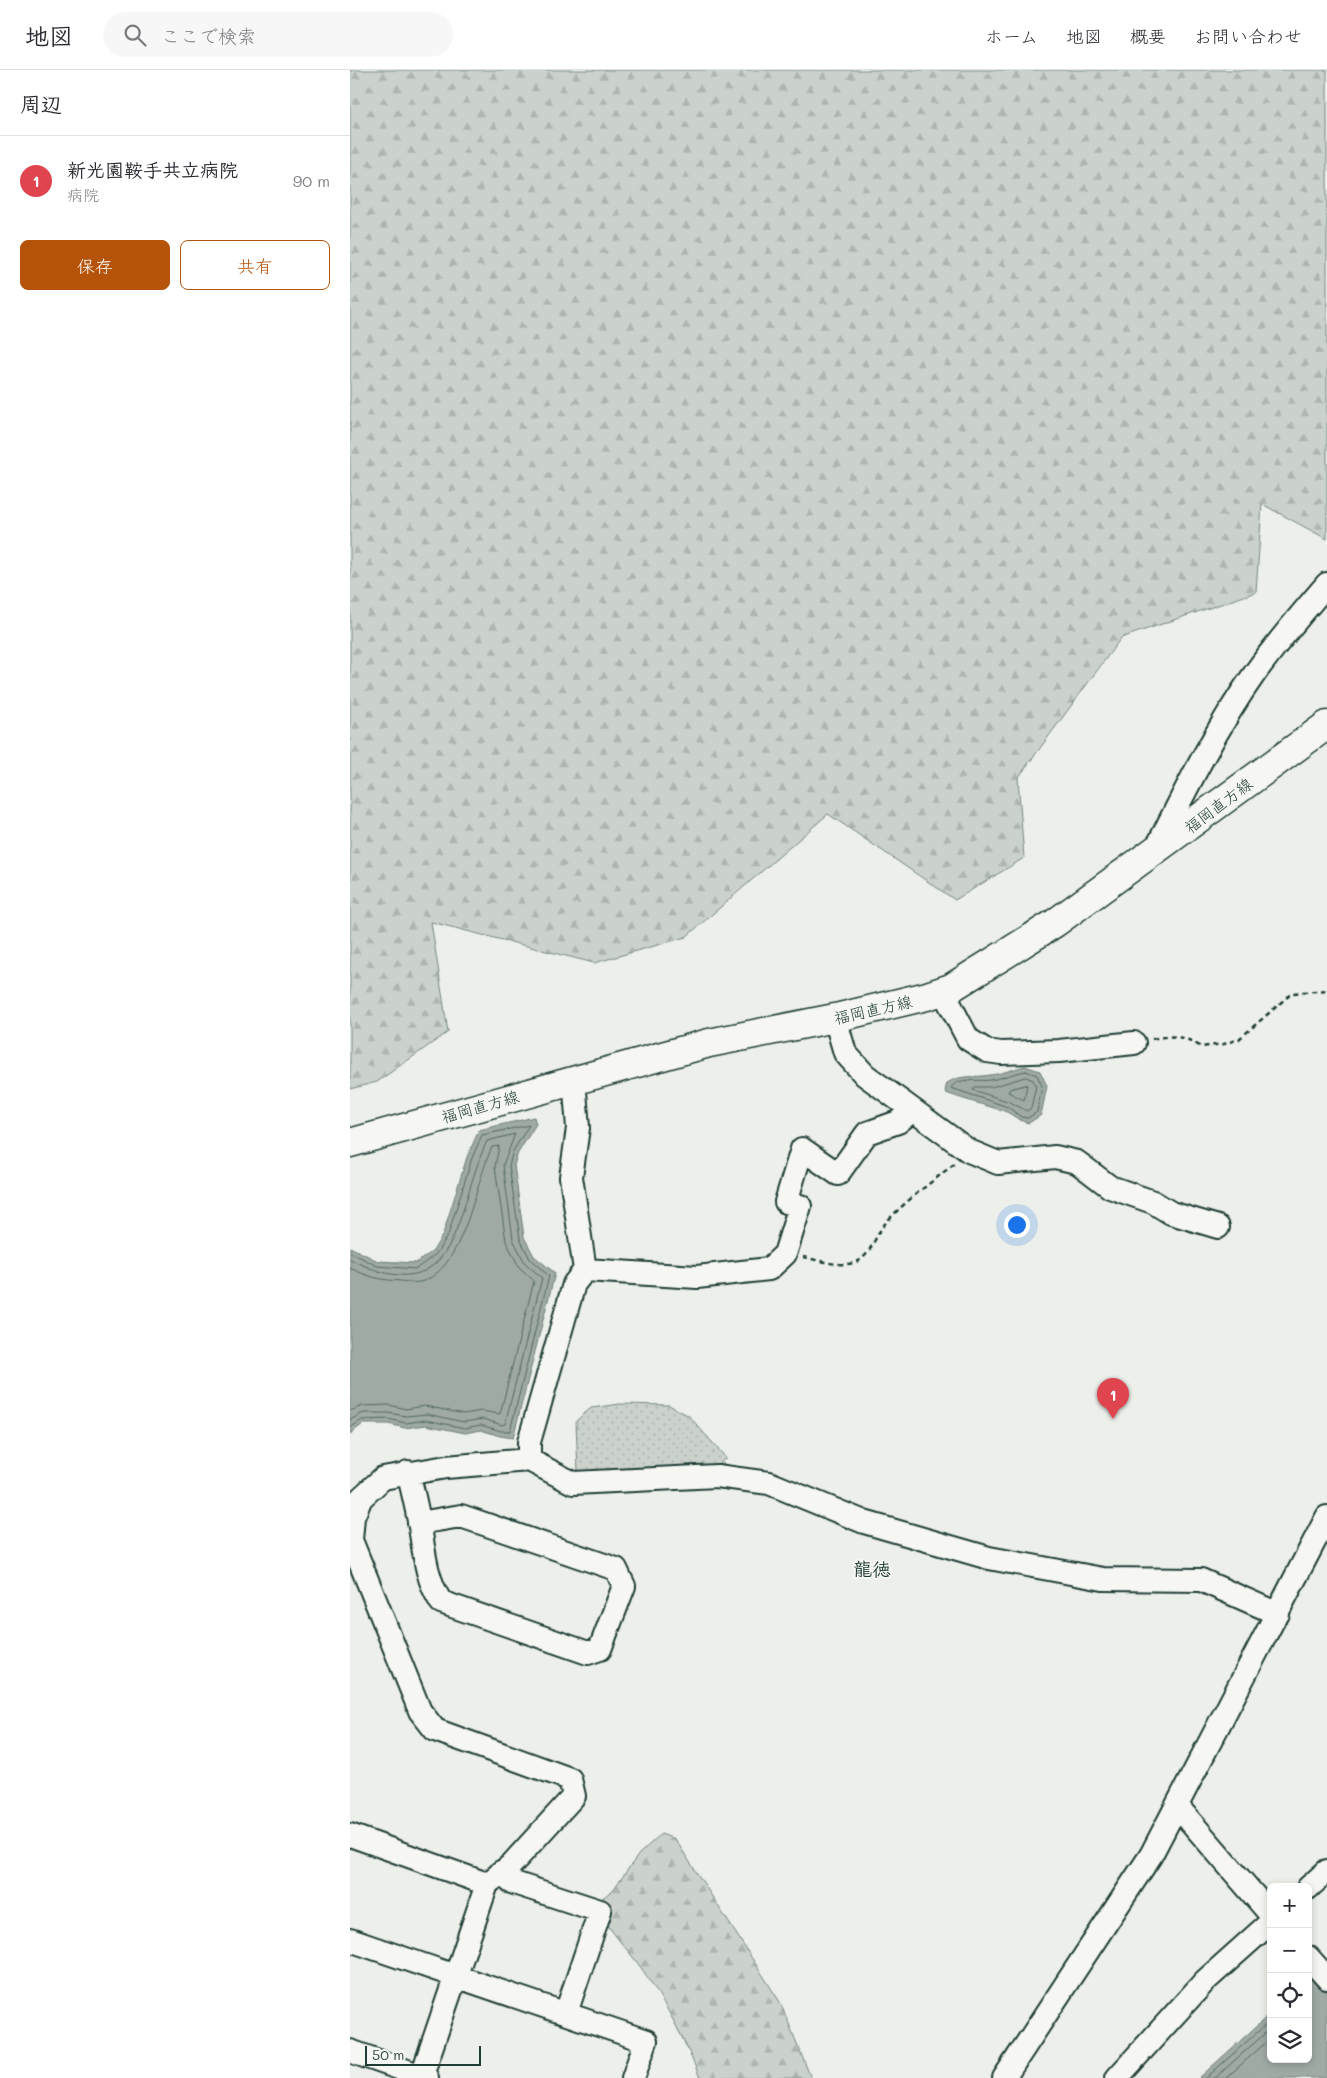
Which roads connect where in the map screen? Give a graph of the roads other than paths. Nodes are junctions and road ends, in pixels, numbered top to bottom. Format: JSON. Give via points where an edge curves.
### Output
{"nodes":[{"id":1,"x":1327,"y":584,"type":"edge"},
{"id":2,"x":1327,"y":725,"type":"edge"},
{"id":3,"x":1155,"y":852,"type":"junction"},
{"id":4,"x":943,"y":991,"type":"junction"},
{"id":5,"x":834,"y":1018,"type":"junction"},
{"id":6,"x":1134,"y":1043,"type":"road end"},
{"id":7,"x":574,"y":1079,"type":"junction"},
{"id":8,"x":912,"y":1111,"type":"junction"},
{"id":9,"x":350,"y":1143,"type":"edge"},
{"id":10,"x":1218,"y":1227,"type":"dead end"},
{"id":11,"x":585,"y":1270,"type":"junction"},
{"id":12,"x":529,"y":1460,"type":"junction"},
{"id":13,"x":408,"y":1472,"type":"junction"},
{"id":14,"x":1327,"y":1518,"type":"edge"},
{"id":15,"x":419,"y":1523,"type":"junction"},
{"id":16,"x":1278,"y":1614,"type":"junction"},
{"id":17,"x":1178,"y":1807,"type":"junction"},
{"id":18,"x":350,"y":1835,"type":"edge"},
{"id":19,"x":1327,"y":1871,"type":"edge"},
{"id":20,"x":494,"y":1878,"type":"junction"},
{"id":21,"x":1312,"y":1884,"type":"edge"},
{"id":22,"x":1267,"y":1910,"type":"edge"},
{"id":23,"x":1267,"y":1926,"type":"edge"},
{"id":24,"x":350,"y":1940,"type":"edge"},
{"id":25,"x":1312,"y":1961,"type":"edge"},
{"id":26,"x":457,"y":1976,"type":"junction"},
{"id":27,"x":1327,"y":1978,"type":"edge"},
{"id":28,"x":566,"y":2013,"type":"junction"},
{"id":29,"x":350,"y":2051,"type":"edge"},
{"id":30,"x":423,"y":2077,"type":"edge"},
{"id":31,"x":633,"y":2078,"type":"edge"},
{"id":32,"x":1004,"y":2078,"type":"edge"},
{"id":33,"x":1117,"y":2078,"type":"edge"}],
"edges":[{"from":1,"to":3,"type":"street","via":[[1254,674],[1196,769]]},
{"from":2,"to":3,"type":"main road","name":"福岡直方線"},
{"from":3,"to":4,"type":"main road","name":"福岡直方線","via":[[1055,923]]},
{"from":4,"to":5,"type":"main road","name":"福岡直方線"},
{"from":4,"to":6,"type":"street","via":[[968,1039],[987,1051],[1059,1051]]},
{"from":5,"to":7,"type":"main road","name":"福岡直方線","via":[[709,1043]]},
{"from":5,"to":8,"type":"street","via":[[844,1053],[865,1075]]},
{"from":7,"to":9,"type":"main road","name":"福岡直方線"},
{"from":7,"to":11,"type":"street","via":[[578,1128],[571,1177]]},
{"from":8,"to":10,"type":"street","via":[[969,1151],[998,1163],[1055,1157],[1077,1162],[1110,1187]]},
{"from":8,"to":11,"type":"street","via":[[898,1122],[867,1133],[838,1174],[802,1149],[786,1202],[800,1206],[785,1254],[769,1269],[697,1278]]},
{"from":11,"to":12,"type":"street","via":[[574,1284],[529,1442]]},
{"from":12,"to":13,"type":"street"},
{"from":12,"to":16,"type":"street","via":[[573,1483],[717,1476],[769,1483],[864,1522],[989,1558],[1103,1579],[1201,1580]]},
{"from":13,"to":15,"type":"street"},
{"from":13,"to":20,"type":"street","via":[[383,1478],[361,1498],[353,1517],[350,1540],[420,1711],[435,1730],[570,1779],[574,1796],[511,1865]]},
{"from":14,"to":16,"type":"street"},
{"from":15,"to":15,"type":"street","via":[[423,1555],[441,1602],[588,1653],[600,1649],[624,1586],[616,1569],[461,1516]]},
{"from":16,"to":17,"type":"street"},
{"from":17,"to":22,"type":"street"},
{"from":17,"to":32,"type":"street","via":[[1125,1898]]},
{"from":18,"to":20,"type":"street"},
{"from":19,"to":21,"type":"street"},
{"from":20,"to":26,"type":"street"},
{"from":20,"to":28,"type":"street","via":[[600,1911]]},
{"from":23,"to":33,"type":"street","via":[[1205,1980]]},
{"from":24,"to":26,"type":"street"},
{"from":25,"to":27,"type":"street"},
{"from":26,"to":28,"type":"street"},
{"from":26,"to":30,"type":"street"},
{"from":28,"to":31,"type":"street","via":[[646,2041]]},
{"from":29,"to":30,"type":"street"}]}
